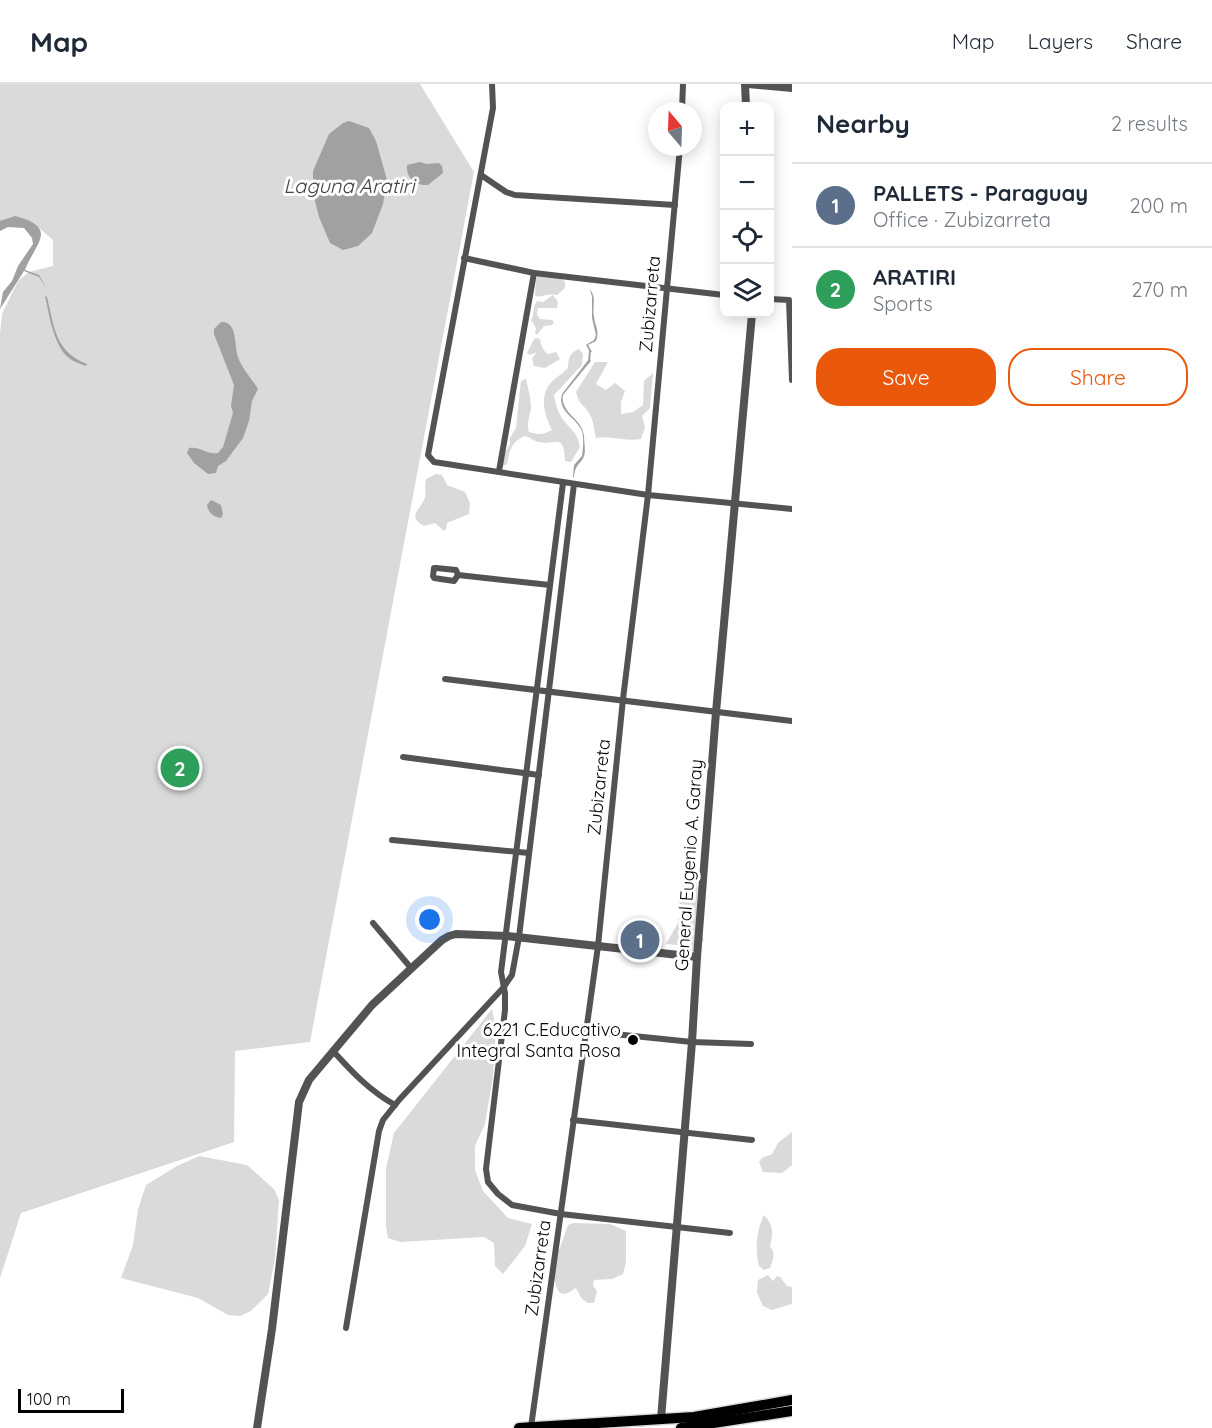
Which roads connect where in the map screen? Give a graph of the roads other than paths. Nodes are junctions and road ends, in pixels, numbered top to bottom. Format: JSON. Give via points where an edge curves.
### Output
{"nodes":[{"id":1,"x":492,"y":84,"type":"edge"},
{"id":2,"x":683,"y":84,"type":"edge"},
{"id":3,"x":747,"y":84,"type":"edge"},
{"id":4,"x":792,"y":87,"type":"edge"},
{"id":5,"x":682,"y":102,"type":"edge"},
{"id":6,"x":746,"y":102,"type":"edge"},
{"id":7,"x":679,"y":156,"type":"edge"},
{"id":8,"x":482,"y":175,"type":"junction"},
{"id":9,"x":675,"y":205,"type":"junction"},
{"id":10,"x":464,"y":258,"type":"junction"},
{"id":11,"x":534,"y":273,"type":"junction"},
{"id":12,"x":667,"y":288,"type":"junction"},
{"id":13,"x":720,"y":295,"type":"edge"},
{"id":14,"x":774,"y":299,"type":"edge"},
{"id":15,"x":752,"y":318,"type":"edge"},
{"id":16,"x":792,"y":381,"type":"edge"},
{"id":17,"x":499,"y":471,"type":"junction"},
{"id":18,"x":563,"y":483,"type":"junction"},
{"id":19,"x":574,"y":484,"type":"junction"},
{"id":20,"x":648,"y":495,"type":"junction"},
{"id":21,"x":735,"y":504,"type":"junction"},
{"id":22,"x":792,"y":509,"type":"edge"},
{"id":23,"x":458,"y":575,"type":"dead end"},
{"id":24,"x":550,"y":585,"type":"junction"},
{"id":25,"x":445,"y":679,"type":"dead end"},
{"id":26,"x":538,"y":691,"type":"junction"},
{"id":27,"x":550,"y":692,"type":"junction"},
{"id":28,"x":623,"y":699,"type":"junction"},
{"id":29,"x":716,"y":712,"type":"junction"},
{"id":30,"x":792,"y":721,"type":"edge"},
{"id":31,"x":403,"y":757,"type":"dead end"},
{"id":32,"x":527,"y":773,"type":"junction"},
{"id":33,"x":539,"y":775,"type":"junction"},
{"id":34,"x":392,"y":840,"type":"dead end"},
{"id":35,"x":518,"y":851,"type":"junction"},
{"id":36,"x":529,"y":853,"type":"junction"},
{"id":37,"x":373,"y":923,"type":"dead end"},
{"id":38,"x":507,"y":936,"type":"junction"},
{"id":39,"x":519,"y":938,"type":"junction"},
{"id":40,"x":598,"y":946,"type":"junction"},
{"id":41,"x":697,"y":957,"type":"junction"},
{"id":42,"x":411,"y":969,"type":"junction"},
{"id":43,"x":503,"y":988,"type":"junction"},
{"id":44,"x":585,"y":1031,"type":"junction"},
{"id":45,"x":692,"y":1042,"type":"junction"},
{"id":46,"x":751,"y":1044,"type":"dead end"},
{"id":47,"x":333,"y":1051,"type":"junction"},
{"id":48,"x":395,"y":1105,"type":"junction"},
{"id":49,"x":573,"y":1120,"type":"junction"},
{"id":50,"x":685,"y":1132,"type":"junction"},
{"id":51,"x":752,"y":1140,"type":"dead end"},
{"id":52,"x":561,"y":1215,"type":"junction"},
{"id":53,"x":676,"y":1226,"type":"junction"},
{"id":54,"x":730,"y":1233,"type":"dead end"},
{"id":55,"x":346,"y":1328,"type":"dead end"},
{"id":56,"x":792,"y":1400,"type":"edge"},
{"id":57,"x":792,"y":1411,"type":"edge"},
{"id":58,"x":661,"y":1419,"type":"junction"},
{"id":59,"x":531,"y":1427,"type":"edge"},
{"id":60,"x":257,"y":1428,"type":"edge"},
{"id":61,"x":519,"y":1428,"type":"edge"},
{"id":62,"x":681,"y":1428,"type":"edge"}],
"edges":[{"from":1,"to":8,"type":"street","via":[[493,108]]},
{"from":2,"to":5,"type":"street"},
{"from":3,"to":4,"type":"street"},
{"from":3,"to":6,"type":"street"},
{"from":7,"to":9,"type":"street","name":"Zubizarreta"},
{"from":8,"to":9,"type":"street","via":[[515,195]]},
{"from":8,"to":10,"type":"street"},
{"from":9,"to":12,"type":"street","name":"Zubizarreta"},
{"from":10,"to":11,"type":"street"},
{"from":10,"to":17,"type":"street","via":[[428,455],[434,462]]},
{"from":11,"to":12,"type":"street"},
{"from":11,"to":17,"type":"street"},
{"from":12,"to":13,"type":"street"},
{"from":12,"to":20,"type":"street","name":"Zubizarreta"},
{"from":14,"to":16,"type":"street","via":[[789,300]]},
{"from":15,"to":21,"type":"street","name":"General Eugenio A. Garay"},
{"from":17,"to":18,"type":"street"},
{"from":18,"to":19,"type":"street"},
{"from":18,"to":24,"type":"street"},
{"from":19,"to":20,"type":"street"},
{"from":19,"to":27,"type":"street"},
{"from":20,"to":21,"type":"street"},
{"from":20,"to":28,"type":"street","name":"Zubizarreta"},
{"from":21,"to":22,"type":"street"},
{"from":21,"to":29,"type":"street","name":"General Eugenio A. Garay"},
{"from":23,"to":24,"type":"street"},
{"from":24,"to":26,"type":"street"},
{"from":25,"to":26,"type":"street"},
{"from":26,"to":27,"type":"street"},
{"from":26,"to":32,"type":"street"},
{"from":27,"to":28,"type":"street"},
{"from":27,"to":33,"type":"street"},
{"from":28,"to":29,"type":"street"},
{"from":28,"to":40,"type":"street","name":"Zubizarreta"},
{"from":29,"to":30,"type":"street"},
{"from":29,"to":41,"type":"street","name":"General Eugenio A. Garay"},
{"from":31,"to":32,"type":"street"},
{"from":32,"to":33,"type":"street"},
{"from":32,"to":35,"type":"street"},
{"from":33,"to":36,"type":"street"},
{"from":34,"to":35,"type":"street"},
{"from":35,"to":36,"type":"street"},
{"from":35,"to":38,"type":"street"},
{"from":36,"to":39,"type":"street"},
{"from":37,"to":42,"type":"street"},
{"from":38,"to":39,"type":"street"},
{"from":38,"to":42,"type":"street","via":[[449,936]]},
{"from":38,"to":43,"type":"street","via":[[501,972]]},
{"from":39,"to":40,"type":"street"},
{"from":39,"to":43,"type":"street","via":[[512,975]]},
{"from":40,"to":41,"type":"street"},
{"from":40,"to":44,"type":"street","name":"Zubizarreta"},
{"from":41,"to":45,"type":"street","name":"General Eugenio A. Garay"},
{"from":42,"to":47,"type":"street","via":[[372,1005]]},
{"from":43,"to":48,"type":"street"},
{"from":43,"to":52,"type":"street","via":[[506,1010],[487,1156],[488,1182],[512,1205]]},
{"from":44,"to":45,"type":"street"},
{"from":44,"to":49,"type":"street","name":"Zubizarreta"},
{"from":45,"to":46,"type":"street"},
{"from":45,"to":50,"type":"street","name":"General Eugenio A. Garay"},
{"from":47,"to":48,"type":"street","via":[[359,1080]]},
{"from":47,"to":60,"type":"street","via":[[309,1080],[299,1102]]},
{"from":48,"to":55,"type":"street","via":[[379,1131]]},
{"from":49,"to":50,"type":"street"},
{"from":49,"to":52,"type":"street","name":"Zubizarreta"},
{"from":50,"to":51,"type":"street"},
{"from":50,"to":53,"type":"street","name":"General Eugenio A. Garay"},
{"from":52,"to":53,"type":"street"},
{"from":52,"to":59,"type":"street","name":"Zubizarreta"},
{"from":53,"to":54,"type":"street"},
{"from":53,"to":58,"type":"street","name":"General Eugenio A. Garay"},
{"from":56,"to":58,"type":"highway"},
{"from":57,"to":62,"type":"highway"},
{"from":58,"to":59,"type":"highway"},
{"from":59,"to":61,"type":"highway"}]}
